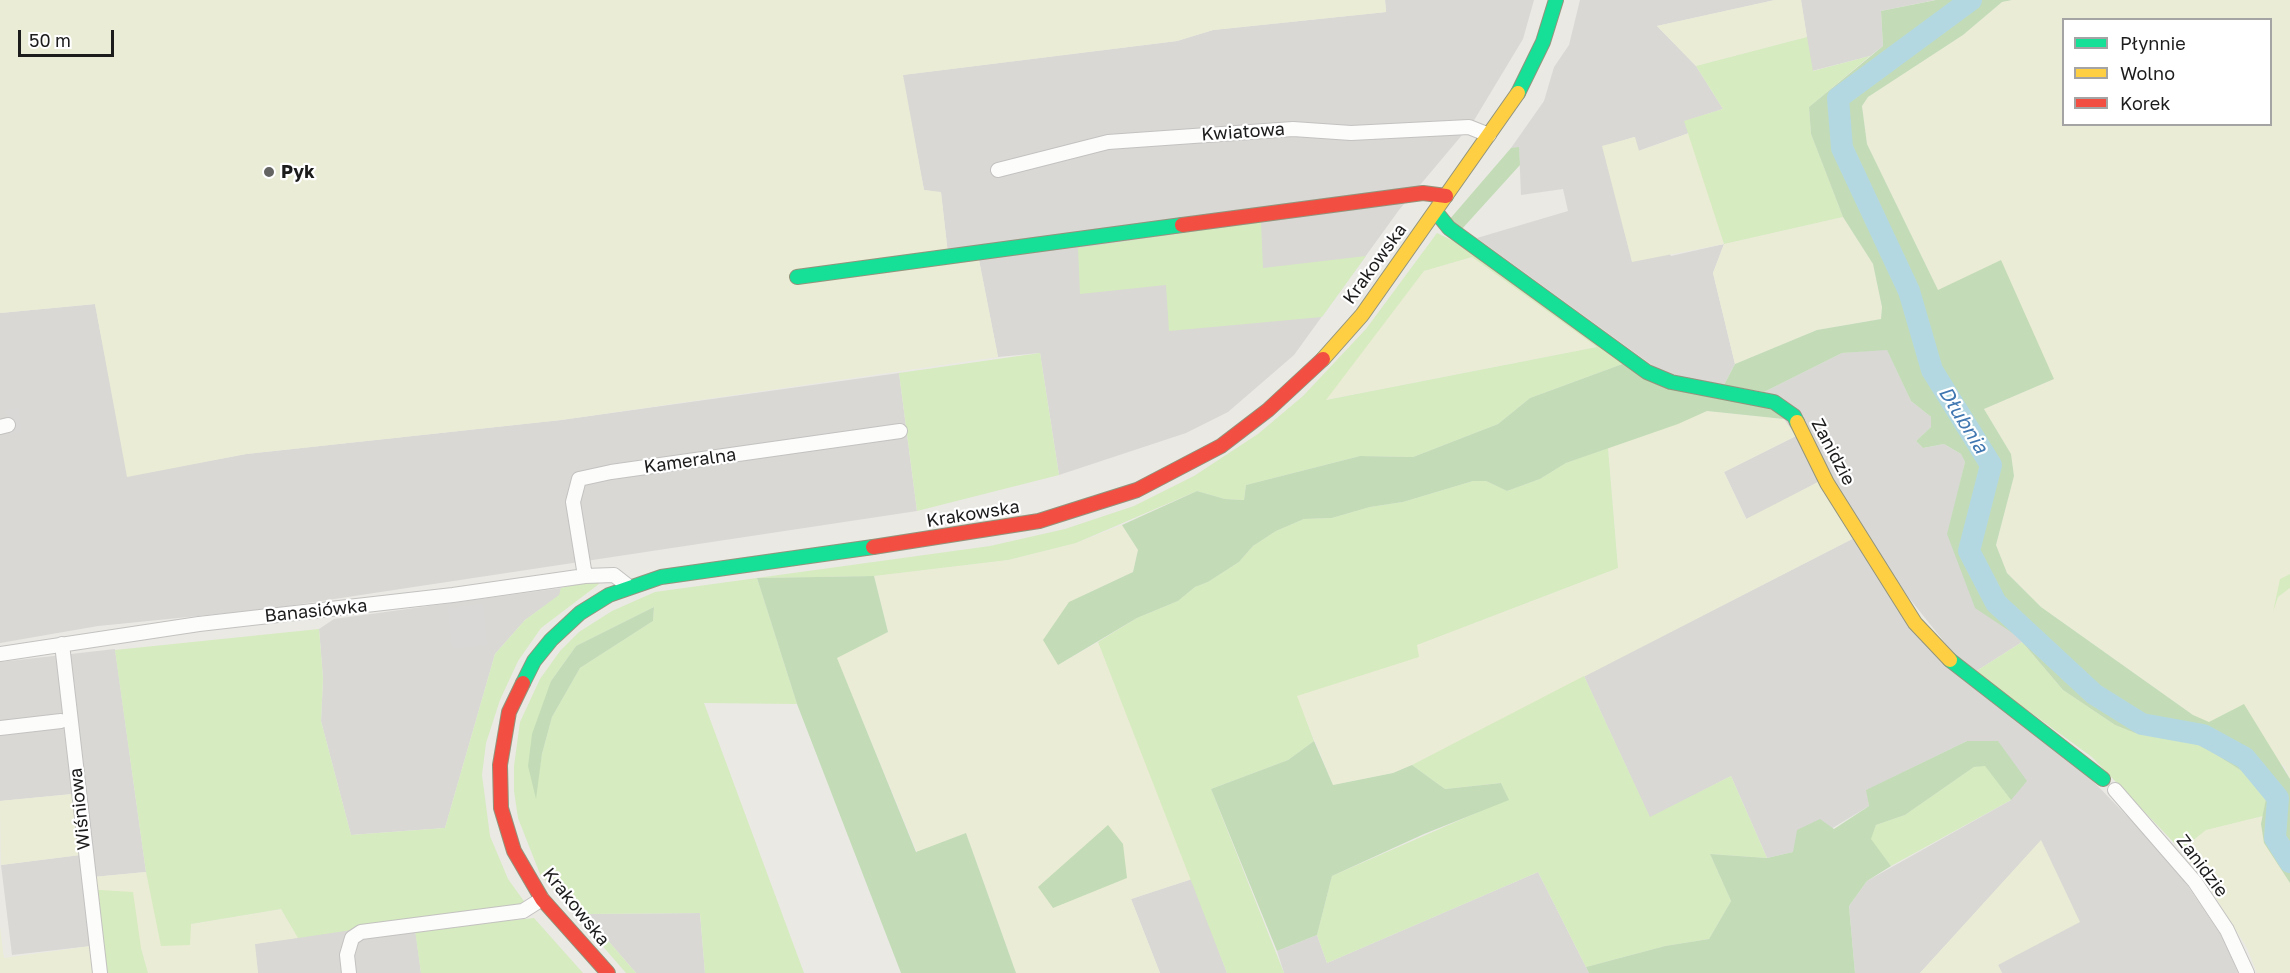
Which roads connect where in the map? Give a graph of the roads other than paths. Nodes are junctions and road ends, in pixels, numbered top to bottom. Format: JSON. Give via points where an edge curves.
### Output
{"nodes":[{"id":1,"x":1556,"y":0,"type":"edge"},
{"id":2,"x":1489,"y":135,"type":"junction"},
{"id":3,"x":998,"y":170,"type":"dead end"},
{"id":4,"x":1446,"y":196,"type":"junction"},
{"id":5,"x":1436,"y":212,"type":"junction"},
{"id":6,"x":796,"y":277,"type":"dead end"},
{"id":7,"x":900,"y":431,"type":"dead end"},
{"id":8,"x":585,"y":576,"type":"junction"},
{"id":9,"x":628,"y":586,"type":"junction"},
{"id":10,"x":62,"y":644,"type":"junction"},
{"id":11,"x":0,"y":654,"type":"edge"},
{"id":12,"x":61,"y":720,"type":"dead end"},
{"id":13,"x":0,"y":728,"type":"edge"},
{"id":14,"x":2103,"y":779,"type":"dead end"},
{"id":15,"x":2115,"y":790,"type":"dead end"},
{"id":16,"x":542,"y":899,"type":"junction"},
{"id":17,"x":100,"y":973,"type":"edge"},
{"id":18,"x":349,"y":973,"type":"edge"},
{"id":19,"x":608,"y":973,"type":"edge"},
{"id":20,"x":2247,"y":973,"type":"edge"}],
"edges":[{"from":1,"to":2,"type":"main road","name":"Krakowska","via":[[1534,64]]},
{"from":2,"to":3,"type":"street","name":"Kwiatowa","via":[[1469,127],[1351,133],[1293,129],[1131,140],[1108,142]]},
{"from":2,"to":4,"type":"main road","name":"Krakowska"},
{"from":4,"to":5,"type":"main road","name":"Krakowska"},
{"from":4,"to":6,"type":"main road","via":[[1423,194]]},
{"from":5,"to":9,"type":"main road","name":"Krakowska","via":[[1362,315],[1314,369],[1246,428],[1154,482],[1108,501],[1013,527],[700,570]]},
{"from":5,"to":14,"type":"main road","name":"Zanidzie","via":[[1449,228],[1647,372],[1671,382],[1774,402],[1794,416],[1827,483],[1915,623],[1954,665]]},
{"from":7,"to":8,"type":"street","name":"Kameralna","via":[[579,479],[573,501]]},
{"from":8,"to":9,"type":"street","name":"Banasiówka","via":[[614,575]]},
{"from":8,"to":10,"type":"street","name":"Banasiówka"},
{"from":9,"to":16,"type":"main road","name":"Krakowska","via":[[580,614],[551,640],[534,661],[509,712],[502,739],[501,808],[514,851]]},
{"from":10,"to":11,"type":"street","name":"Banasiówka"},
{"from":10,"to":17,"type":"street","name":"Wiśniowa"},
{"from":12,"to":13,"type":"street"},
{"from":15,"to":20,"type":"street","name":"Zanidzie","via":[[2195,882],[2227,930]]},
{"from":16,"to":18,"type":"street","via":[[523,911],[361,932],[352,938],[347,955]]},
{"from":16,"to":19,"type":"main road","name":"Krakowska"}]}
